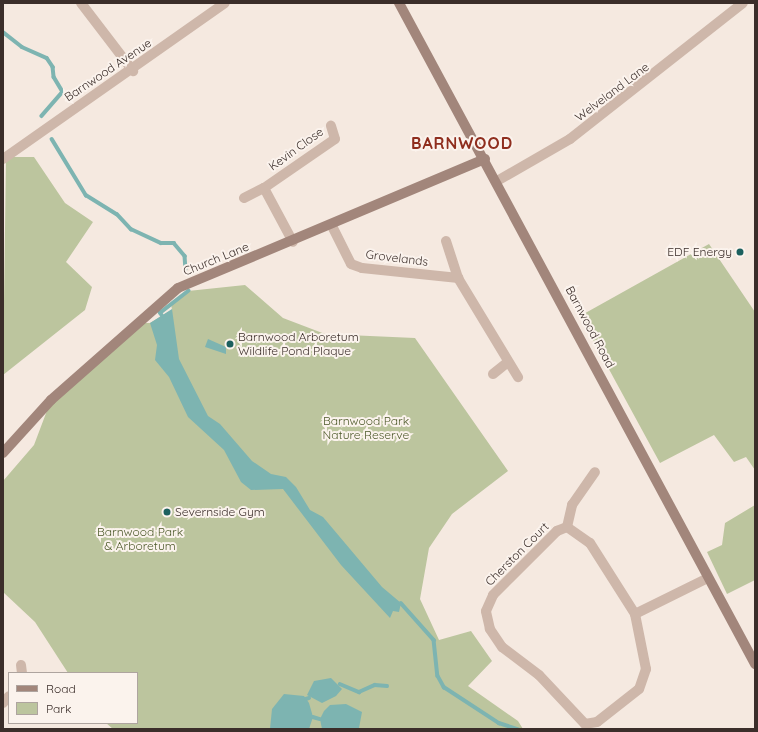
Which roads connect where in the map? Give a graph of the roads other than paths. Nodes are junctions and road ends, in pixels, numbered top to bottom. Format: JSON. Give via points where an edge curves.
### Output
{"nodes":[{"id":1,"x":81,"y":3,"type":"edge"},
{"id":2,"x":225,"y":3,"type":"edge"},
{"id":3,"x":399,"y":3,"type":"edge"},
{"id":4,"x":744,"y":3,"type":"edge"},
{"id":5,"x":734,"y":7,"type":"edge"},
{"id":6,"x":133,"y":71,"type":"junction"},
{"id":7,"x":331,"y":126,"type":"dead end"},
{"id":8,"x":4,"y":157,"type":"edge"},
{"id":9,"x":485,"y":159,"type":"junction"},
{"id":10,"x":497,"y":181,"type":"junction"},
{"id":11,"x":264,"y":188,"type":"junction"},
{"id":12,"x":244,"y":198,"type":"dead end"},
{"id":13,"x":332,"y":226,"type":"junction"},
{"id":14,"x":446,"y":241,"type":"dead end"},
{"id":15,"x":293,"y":242,"type":"junction"},
{"id":16,"x":458,"y":278,"type":"junction"},
{"id":17,"x":508,"y":362,"type":"junction"},
{"id":18,"x":493,"y":374,"type":"dead end"},
{"id":19,"x":518,"y":377,"type":"dead end"},
{"id":20,"x":3,"y":453,"type":"edge"},
{"id":21,"x":595,"y":472,"type":"dead end"},
{"id":22,"x":567,"y":527,"type":"junction"},
{"id":23,"x":708,"y":578,"type":"junction"},
{"id":24,"x":636,"y":614,"type":"junction"},
{"id":25,"x":755,"y":664,"type":"edge"},
{"id":26,"x":586,"y":727,"type":"edge"}],
"edges":[{"from":1,"to":6,"type":"street"},
{"from":2,"to":6,"type":"street","name":"Barnwood Avenue"},
{"from":3,"to":9,"type":"street","name":"Barnwood Road"},
{"from":4,"to":5,"type":"street","name":"Welveland Lane"},
{"from":5,"to":10,"type":"street","name":"Welveland Lane","via":[[570,139]]},
{"from":6,"to":8,"type":"street","name":"Barnwood Avenue"},
{"from":7,"to":11,"type":"street","name":"Kevin Close","via":[[335,139]]},
{"from":9,"to":10,"type":"street","name":"Barnwood Road"},
{"from":9,"to":13,"type":"street","name":"Church Lane"},
{"from":10,"to":23,"type":"street","name":"Barnwood Road"},
{"from":11,"to":12,"type":"street","name":"Kevin Close"},
{"from":11,"to":15,"type":"street","name":"Kevin Close"},
{"from":13,"to":15,"type":"street","name":"Church Lane"},
{"from":13,"to":16,"type":"street","name":"Grovelands","via":[[347,257],[362,268]]},
{"from":14,"to":16,"type":"street"},
{"from":15,"to":20,"type":"street","name":"Church Lane","via":[[178,288],[51,400]]},
{"from":16,"to":17,"type":"street"},
{"from":17,"to":18,"type":"street"},
{"from":17,"to":19,"type":"street"},
{"from":21,"to":22,"type":"street","via":[[572,505]]},
{"from":22,"to":24,"type":"street","name":"Cherston Court","via":[[590,542]]},
{"from":22,"to":26,"type":"street","name":"Cherston Court","via":[[557,531],[493,594],[486,610],[490,629],[502,647],[539,675]]},
{"from":23,"to":24,"type":"street"},
{"from":23,"to":25,"type":"street","name":"Barnwood Road"},
{"from":24,"to":26,"type":"street","name":"Cherston Court","via":[[646,669],[639,689],[597,722]]}]}
